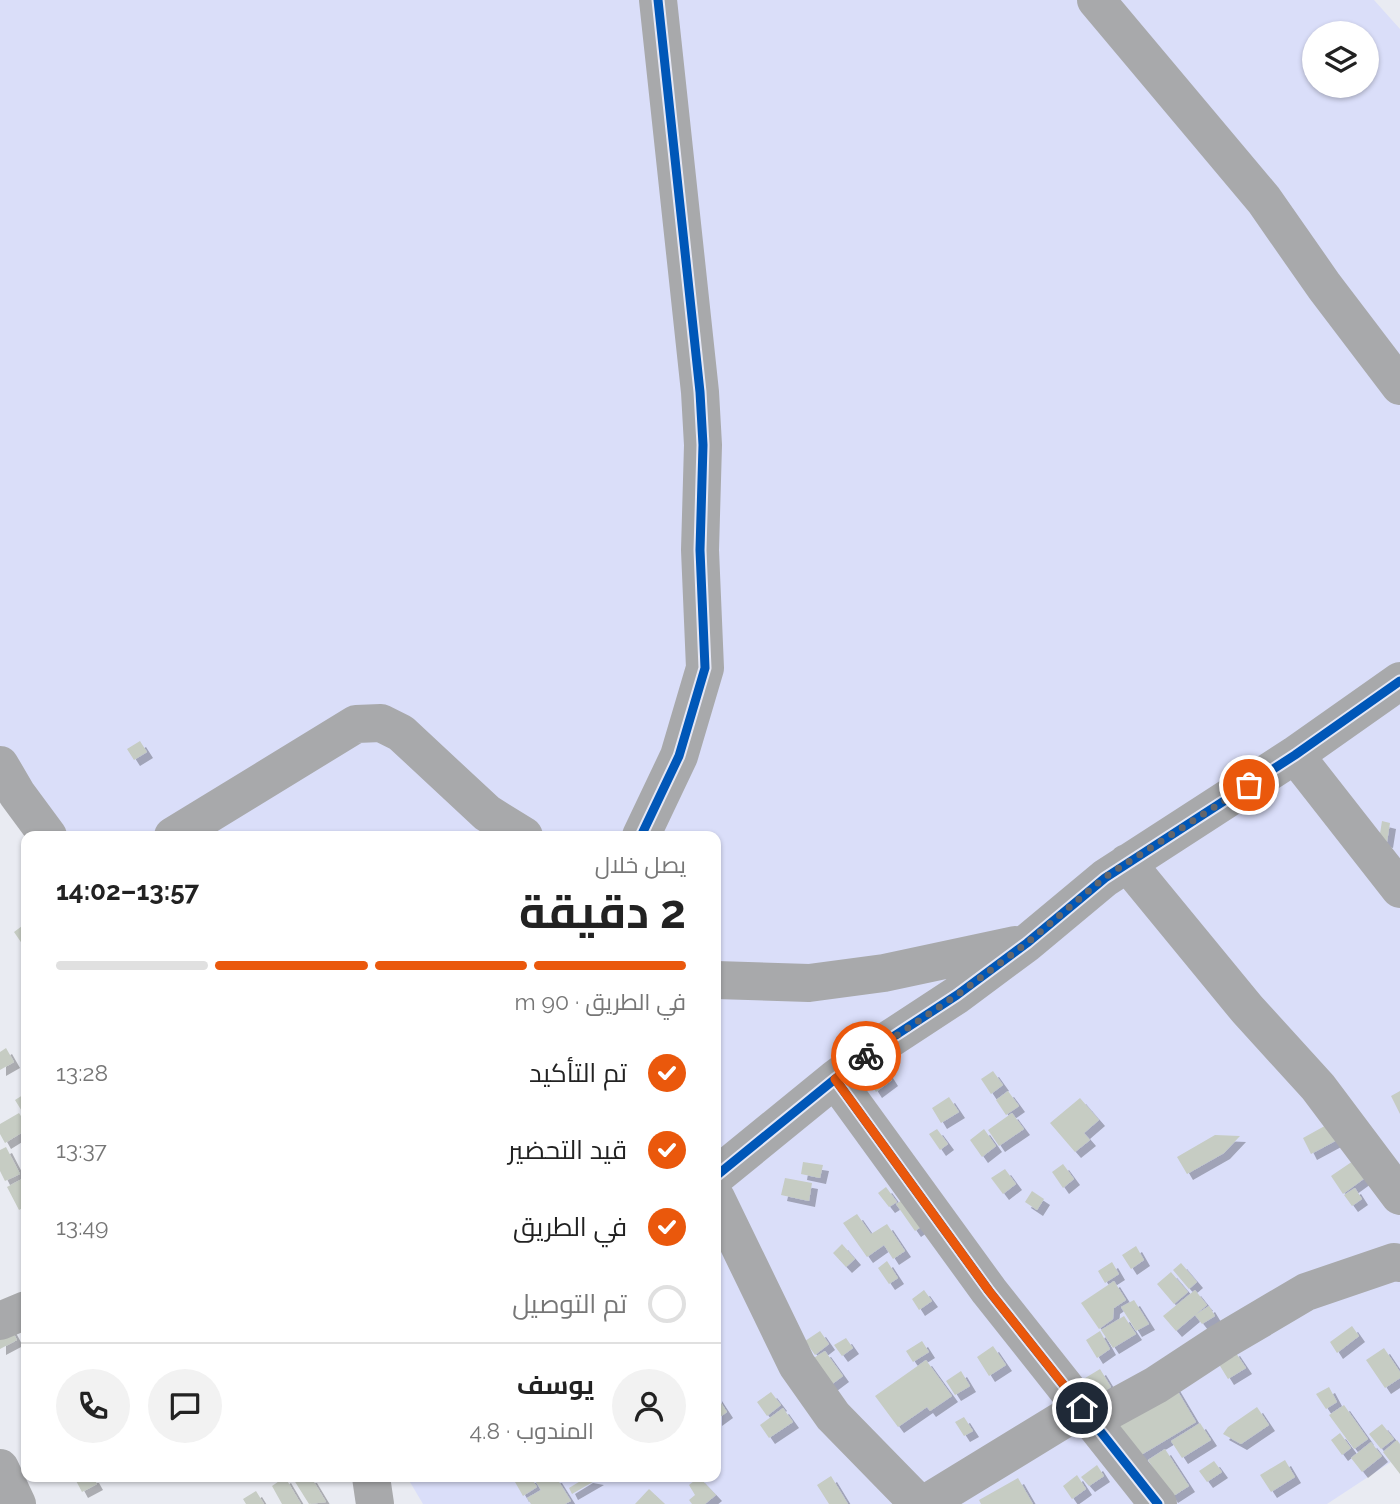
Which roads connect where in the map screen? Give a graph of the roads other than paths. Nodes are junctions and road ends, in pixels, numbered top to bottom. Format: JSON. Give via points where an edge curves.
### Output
{"nodes":[{"id":1,"x":657,"y":0,"type":"edge"},
{"id":2,"x":1096,"y":0,"type":"edge"},
{"id":3,"x":1400,"y":386,"type":"edge"},
{"id":4,"x":1400,"y":681,"type":"edge"},
{"id":5,"x":1295,"y":755,"type":"junction"},
{"id":6,"x":0,"y":765,"type":"edge"},
{"id":7,"x":44,"y":831,"type":"edge"},
{"id":8,"x":181,"y":831,"type":"edge"},
{"id":9,"x":516,"y":831,"type":"edge"},
{"id":10,"x":643,"y":831,"type":"edge"},
{"id":11,"x":1128,"y":863,"type":"junction"},
{"id":12,"x":1400,"y":889,"type":"edge"},
{"id":13,"x":1027,"y":943,"type":"junction"},
{"id":14,"x":721,"y":979,"type":"edge"},
{"id":15,"x":835,"y":1079,"type":"junction"},
{"id":16,"x":721,"y":1172,"type":"edge"},
{"id":17,"x":1400,"y":1196,"type":"edge"},
{"id":18,"x":721,"y":1208,"type":"edge"},
{"id":19,"x":1400,"y":1262,"type":"edge"},
{"id":20,"x":21,"y":1312,"type":"edge"},
{"id":21,"x":0,"y":1321,"type":"edge"},
{"id":22,"x":1087,"y":1414,"type":"junction"},
{"id":23,"x":0,"y":1468,"type":"edge"},
{"id":24,"x":372,"y":1482,"type":"edge"},
{"id":25,"x":18,"y":1504,"type":"edge"},
{"id":26,"x":376,"y":1504,"type":"edge"},
{"id":27,"x":919,"y":1504,"type":"edge"},
{"id":28,"x":925,"y":1504,"type":"edge"},
{"id":29,"x":1158,"y":1504,"type":"edge"}],
"edges":[{"from":1,"to":10,"type":"street","via":[[700,392],[699,550],[705,668],[678,756]]},
{"from":2,"to":3,"type":"street","via":[[1264,200]]},
{"from":4,"to":5,"type":"street"},
{"from":5,"to":11,"type":"street"},
{"from":5,"to":12,"type":"street"},
{"from":6,"to":7,"type":"street"},
{"from":8,"to":9,"type":"street","via":[[356,724],[381,723],[401,733],[487,813]]},
{"from":11,"to":13,"type":"street"},
{"from":11,"to":17,"type":"street","via":[[1247,1009],[1318,1087]]},
{"from":13,"to":14,"type":"street","via":[[884,973],[809,983]]},
{"from":13,"to":15,"type":"street"},
{"from":15,"to":16,"type":"street"},
{"from":15,"to":22,"type":"street","via":[[989,1291]]},
{"from":18,"to":27,"type":"street","via":[[797,1365],[833,1416]]},
{"from":19,"to":22,"type":"street","via":[[1306,1292],[1156,1385]]},
{"from":20,"to":21,"type":"street"},
{"from":22,"to":28,"type":"street"},
{"from":22,"to":29,"type":"street"},
{"from":23,"to":25,"type":"street"},
{"from":24,"to":26,"type":"street"}]}
